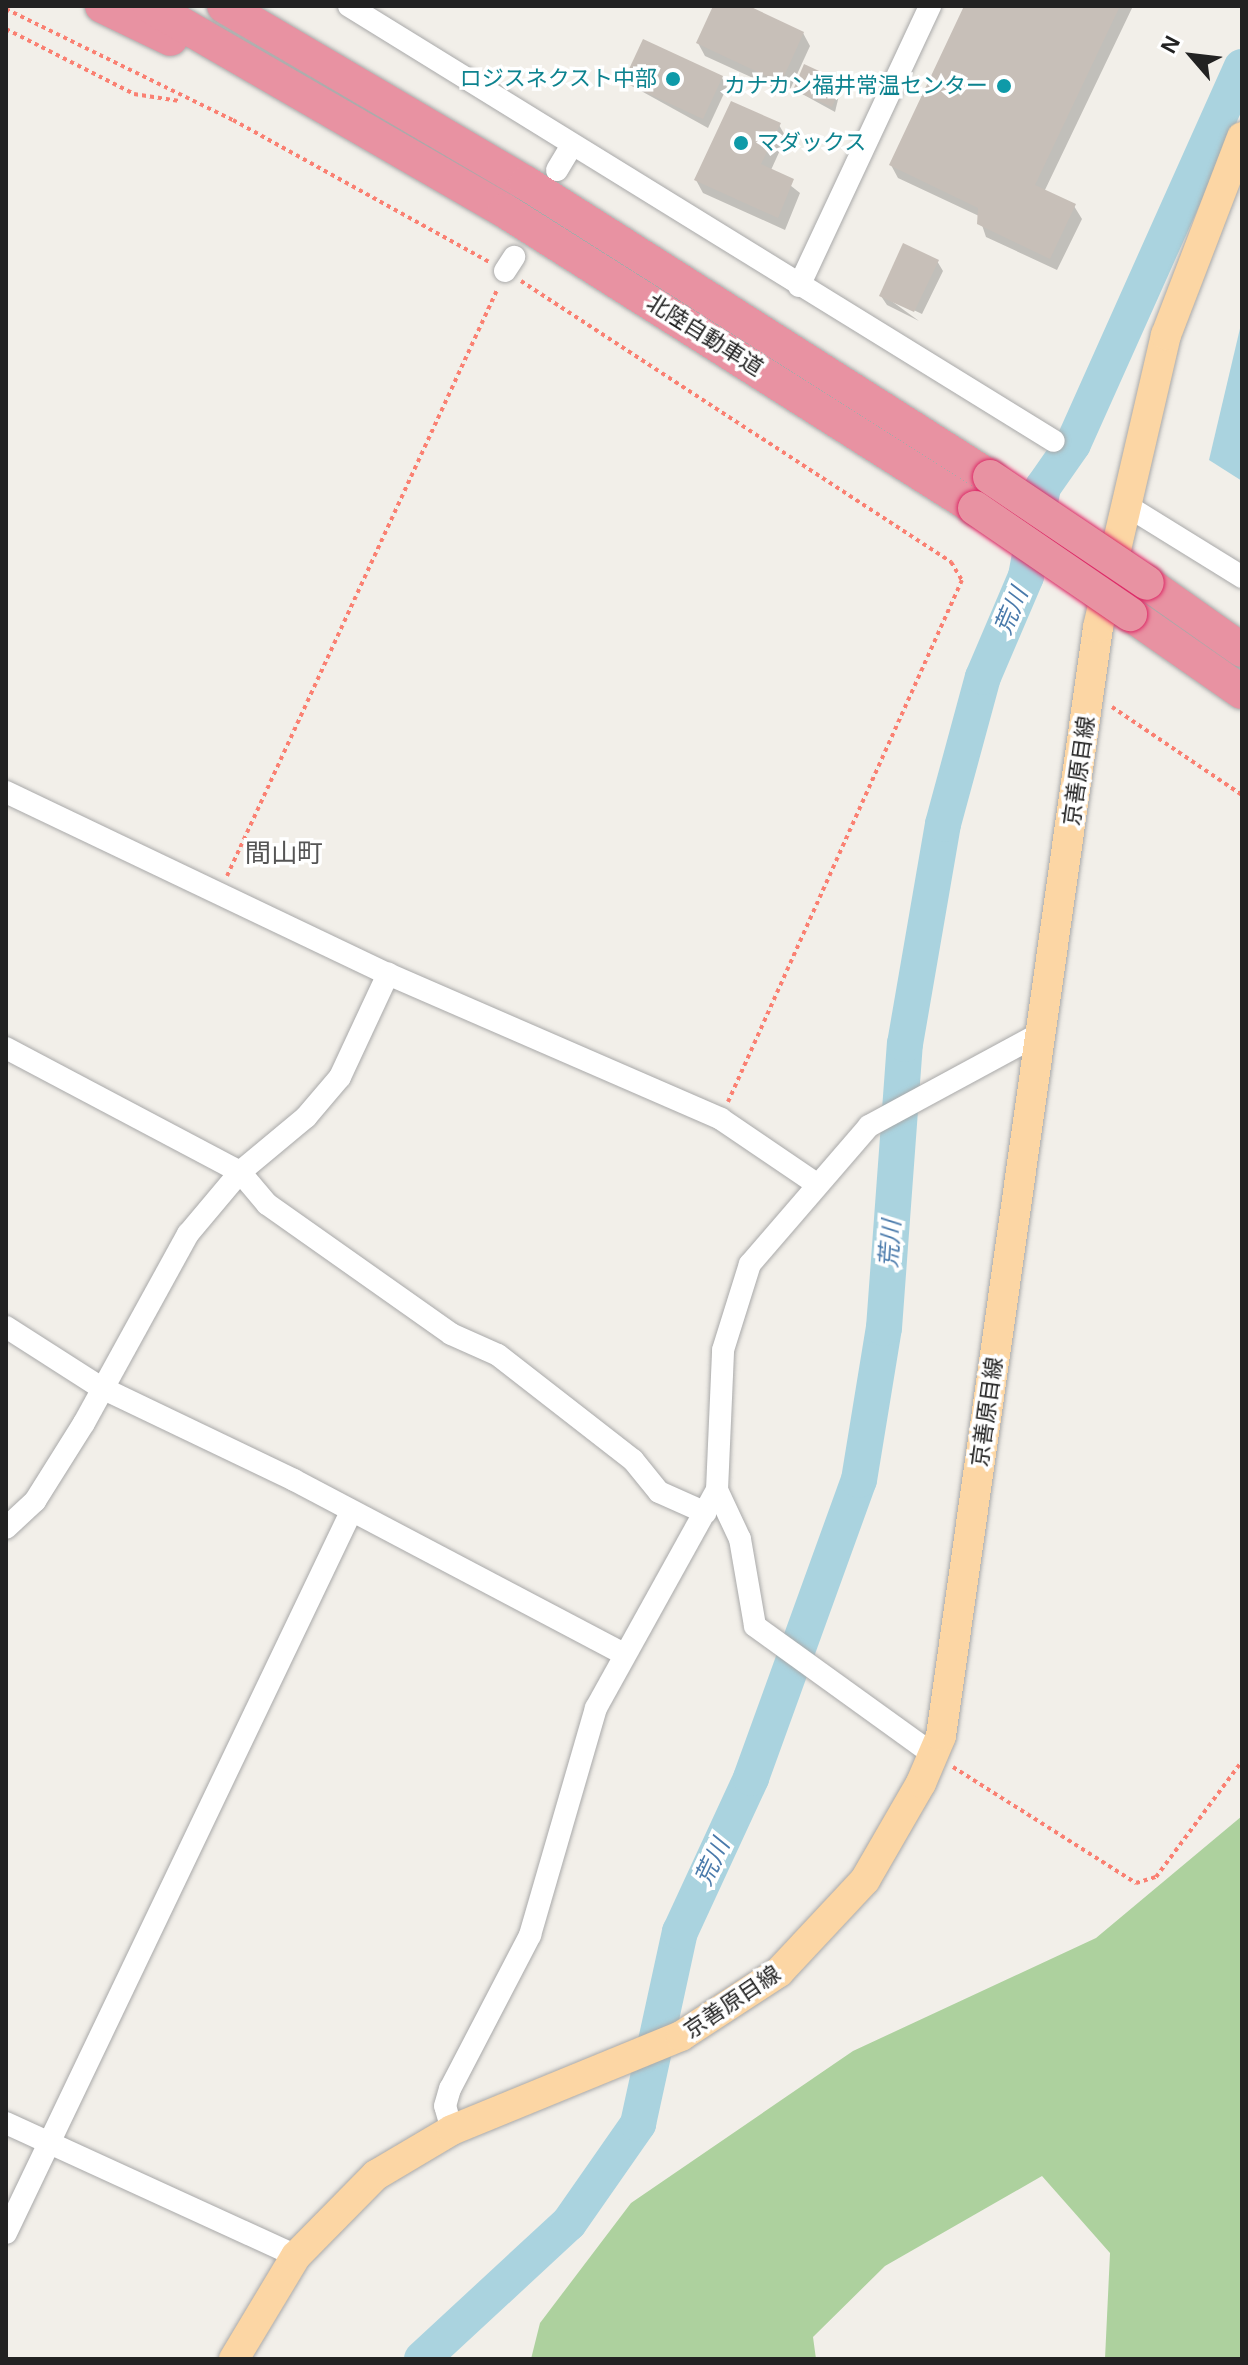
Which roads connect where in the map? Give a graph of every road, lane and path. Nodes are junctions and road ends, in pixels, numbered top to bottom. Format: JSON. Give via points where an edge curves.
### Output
{"nodes":[{"id":1,"x":102,"y":6,"type":"edge"},
{"id":2,"x":150,"y":6,"type":"edge"},
{"id":3,"x":224,"y":6,"type":"edge"},
{"id":4,"x":240,"y":6,"type":"edge"},
{"id":5,"x":349,"y":6,"type":"edge"},
{"id":6,"x":930,"y":6,"type":"edge"},
{"id":7,"x":6,"y":9,"type":"edge"},
{"id":8,"x":6,"y":29,"type":"edge"},
{"id":9,"x":355,"y":81,"type":"junction"},
{"id":10,"x":186,"y":102,"type":"junction"},
{"id":11,"x":1242,"y":137,"type":"edge"},
{"id":12,"x":572,"y":145,"type":"junction"},
{"id":13,"x":557,"y":170,"type":"dead end"},
{"id":14,"x":505,"y":211,"type":"junction"},
{"id":15,"x":510,"y":264,"type":"junction"},
{"id":16,"x":799,"y":286,"type":"junction"},
{"id":17,"x":1054,"y":441,"type":"dead end"},
{"id":18,"x":1124,"y":504,"type":"junction"},
{"id":19,"x":1242,"y":577,"type":"edge"},
{"id":20,"x":1242,"y":650,"type":"edge"},
{"id":21,"x":1242,"y":692,"type":"edge"},
{"id":22,"x":1090,"y":694,"type":"junction"},
{"id":23,"x":6,"y":792,"type":"edge"},
{"id":24,"x":1242,"y":795,"type":"edge"},
{"id":25,"x":220,"y":889,"type":"junction"},
{"id":26,"x":388,"y":974,"type":"junction"},
{"id":27,"x":1041,"y":1033,"type":"junction"},
{"id":28,"x":6,"y":1048,"type":"edge"},
{"id":29,"x":721,"y":1119,"type":"junction"},
{"id":30,"x":240,"y":1172,"type":"junction"},
{"id":31,"x":815,"y":1183,"type":"junction"},
{"id":32,"x":6,"y":1327,"type":"edge"},
{"id":33,"x":100,"y":1387,"type":"junction"},
{"id":34,"x":717,"y":1490,"type":"junction"},
{"id":35,"x":351,"y":1512,"type":"junction"},
{"id":36,"x":706,"y":1513,"type":"junction"},
{"id":37,"x":6,"y":1528,"type":"edge"},
{"id":38,"x":622,"y":1653,"type":"junction"},
{"id":39,"x":934,"y":1755,"type":"junction"},
{"id":40,"x":1242,"y":1761,"type":"edge"},
{"id":41,"x":6,"y":2123,"type":"edge"},
{"id":42,"x":452,"y":2130,"type":"junction"},
{"id":43,"x":51,"y":2137,"type":"junction"},
{"id":44,"x":6,"y":2233,"type":"edge"},
{"id":45,"x":296,"y":2256,"type":"junction"},
{"id":46,"x":234,"y":2359,"type":"edge"}],
"edges":[{"from":1,"to":14,"type":"highway"},
{"from":2,"to":14,"type":"highway","name":"北陸自動車道"},
{"from":3,"to":9,"type":"highway","name":"北陸自動車道"},
{"from":4,"to":9,"type":"highway"},
{"from":5,"to":12,"type":"street"},
{"from":6,"to":16,"type":"street"},
{"from":7,"to":10,"type":"path"},
{"from":8,"to":10,"type":"path","via":[[134,94]]},
{"from":9,"to":20,"type":"highway","name":"北陸自動車道","bridge":true,"via":[[990,477]]},
{"from":10,"to":15,"type":"path","via":[[233,120]]},
{"from":11,"to":18,"type":"main road","name":"京善原目線","via":[[1166,335]]},
{"from":12,"to":13,"type":"street"},
{"from":12,"to":16,"type":"street"},
{"from":14,"to":21,"type":"highway","name":"北陸自動車道","bridge":true,"via":[[975,508]]},
{"from":15,"to":25,"type":"path"},
{"from":15,"to":29,"type":"path","via":[[951,562],[962,580]]},
{"from":16,"to":17,"type":"street"},
{"from":18,"to":19,"type":"street"},
{"from":18,"to":22,"type":"main road","name":"京善原目線"},
{"from":22,"to":24,"type":"path"},
{"from":22,"to":27,"type":"main road","name":"京善原目線"},
{"from":23,"to":25,"type":"street"},
{"from":25,"to":26,"type":"street"},
{"from":26,"to":29,"type":"street"},
{"from":26,"to":30,"type":"street","via":[[340,1077],[306,1117]]},
{"from":27,"to":31,"type":"street","via":[[898,1105]]},
{"from":27,"to":39,"type":"main road","name":"京善原目線"},
{"from":28,"to":30,"type":"street"},
{"from":29,"to":31,"type":"street"},
{"from":30,"to":33,"type":"street","via":[[153,1286]]},
{"from":30,"to":36,"type":"street","via":[[267,1204],[451,1334],[511,1364],[633,1460],[659,1492]]},
{"from":31,"to":34,"type":"street","via":[[750,1264],[732,1305]]},
{"from":32,"to":33,"type":"street"},
{"from":33,"to":35,"type":"street"},
{"from":33,"to":37,"type":"street","via":[[35,1501]]},
{"from":34,"to":36,"type":"street"},
{"from":34,"to":39,"type":"street","via":[[740,1539],[755,1626]]},
{"from":35,"to":38,"type":"street"},
{"from":35,"to":43,"type":"street"},
{"from":36,"to":38,"type":"street"},
{"from":38,"to":42,"type":"street","via":[[596,1708],[530,1935],[450,2089],[445,2106]]},
{"from":39,"to":40,"type":"path","via":[[1136,1883],[1156,1877]]},
{"from":39,"to":42,"type":"main road","name":"京善原目線","via":[[881,1856],[824,1931],[755,1991],[685,2034]]},
{"from":41,"to":43,"type":"street"},
{"from":42,"to":45,"type":"main road","name":"京善原目線","via":[[376,2175]]},
{"from":43,"to":44,"type":"street"},
{"from":43,"to":45,"type":"street"},
{"from":45,"to":46,"type":"main road","name":"京善原目線"}]}
